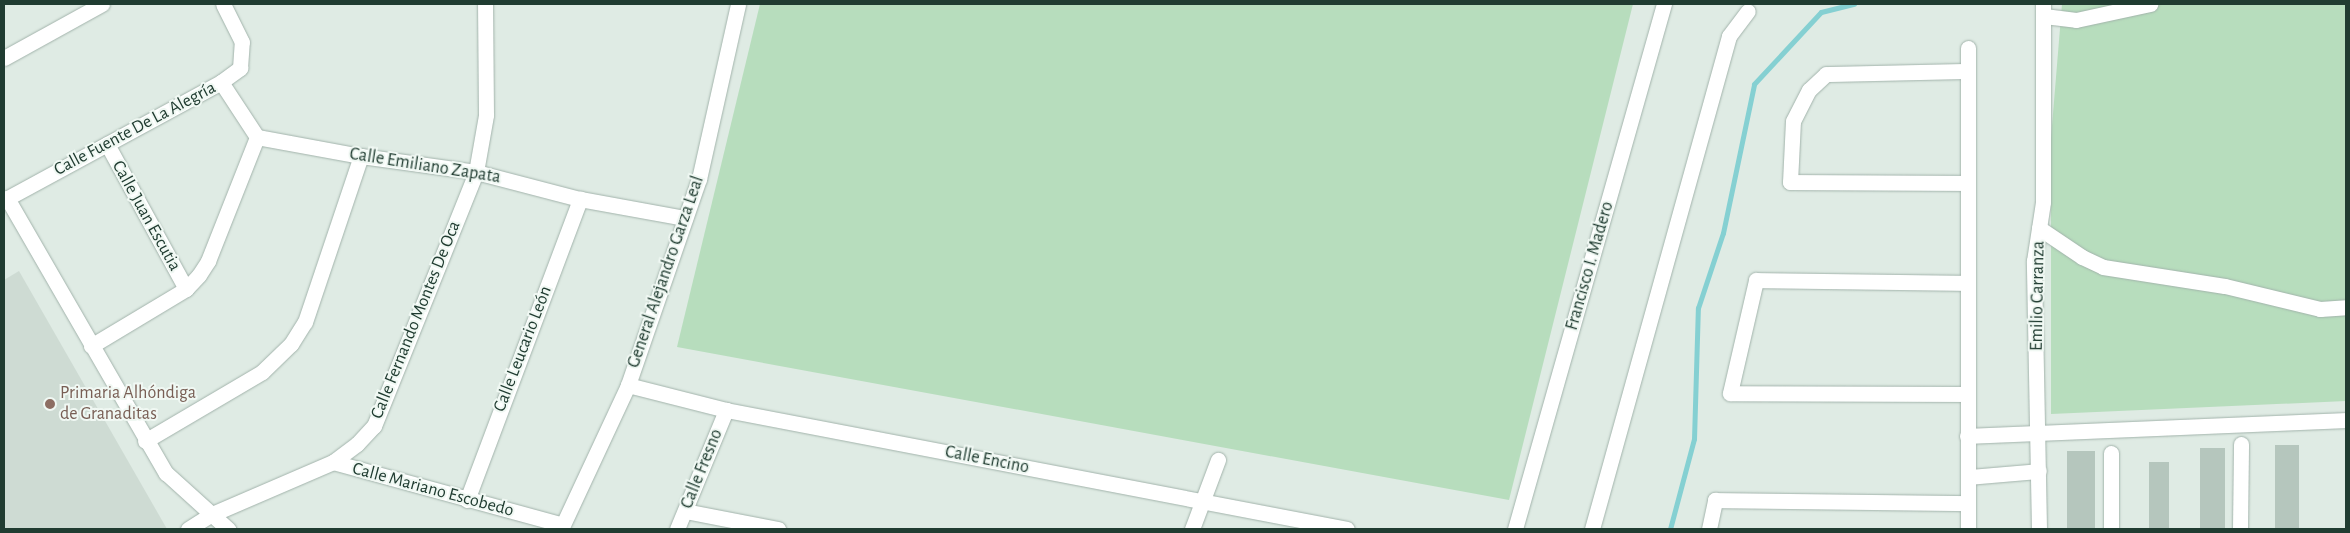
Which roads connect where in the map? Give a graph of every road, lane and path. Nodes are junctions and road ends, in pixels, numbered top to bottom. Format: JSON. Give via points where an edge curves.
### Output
{"nodes":[{"id":1,"x":102,"y":4,"type":"edge"},
{"id":2,"x":223,"y":4,"type":"edge"},
{"id":3,"x":485,"y":4,"type":"edge"},
{"id":4,"x":738,"y":4,"type":"edge"},
{"id":5,"x":1664,"y":4,"type":"edge"},
{"id":6,"x":2150,"y":4,"type":"edge"},
{"id":7,"x":2044,"y":10,"type":"edge"},
{"id":8,"x":1748,"y":11,"type":"dead end"},
{"id":9,"x":1968,"y":48,"type":"dead end"},
{"id":10,"x":4,"y":58,"type":"edge"},
{"id":11,"x":1968,"y":71,"type":"junction"},
{"id":12,"x":221,"y":82,"type":"junction"},
{"id":13,"x":257,"y":137,"type":"junction"},
{"id":14,"x":107,"y":144,"type":"junction"},
{"id":15,"x":360,"y":156,"type":"junction"},
{"id":16,"x":476,"y":172,"type":"junction"},
{"id":17,"x":1968,"y":183,"type":"junction"},
{"id":18,"x":6,"y":199,"type":"edge"},
{"id":19,"x":580,"y":199,"type":"junction"},
{"id":20,"x":685,"y":218,"type":"junction"},
{"id":21,"x":2039,"y":228,"type":"junction"},
{"id":22,"x":1968,"y":283,"type":"junction"},
{"id":23,"x":186,"y":289,"type":"junction"},
{"id":24,"x":2346,"y":307,"type":"edge"},
{"id":25,"x":90,"y":346,"type":"junction"},
{"id":26,"x":628,"y":385,"type":"junction"},
{"id":27,"x":1967,"y":394,"type":"junction"},
{"id":28,"x":726,"y":410,"type":"junction"},
{"id":29,"x":2346,"y":420,"type":"edge"},
{"id":30,"x":2039,"y":431,"type":"junction"},
{"id":31,"x":1967,"y":436,"type":"junction"},
{"id":32,"x":145,"y":441,"type":"junction"},
{"id":33,"x":2241,"y":444,"type":"dead end"},
{"id":34,"x":2111,"y":453,"type":"dead end"},
{"id":35,"x":1218,"y":460,"type":"dead end"},
{"id":36,"x":333,"y":462,"type":"junction"},
{"id":37,"x":2039,"y":471,"type":"junction"},
{"id":38,"x":1969,"y":477,"type":"junction"},
{"id":39,"x":467,"y":500,"type":"junction"},
{"id":40,"x":1203,"y":502,"type":"junction"},
{"id":41,"x":1968,"y":503,"type":"junction"},
{"id":42,"x":685,"y":511,"type":"junction"},
{"id":43,"x":210,"y":515,"type":"junction"},
{"id":44,"x":562,"y":527,"type":"edge"},
{"id":45,"x":188,"y":529,"type":"edge"},
{"id":46,"x":228,"y":529,"type":"edge"},
{"id":47,"x":677,"y":529,"type":"edge"},
{"id":48,"x":778,"y":529,"type":"edge"},
{"id":49,"x":1192,"y":529,"type":"edge"},
{"id":50,"x":1347,"y":529,"type":"edge"},
{"id":51,"x":1515,"y":529,"type":"edge"},
{"id":52,"x":1592,"y":529,"type":"edge"},
{"id":53,"x":1709,"y":529,"type":"edge"},
{"id":54,"x":1968,"y":529,"type":"edge"},
{"id":55,"x":2039,"y":529,"type":"edge"},
{"id":56,"x":2111,"y":529,"type":"edge"},
{"id":57,"x":2240,"y":529,"type":"edge"}],
"edges":[{"from":1,"to":10,"type":"street"},
{"from":2,"to":12,"type":"street","name":"Calle Fuente De La Alegría","via":[[242,42],[242,64]]},
{"from":3,"to":16,"type":"street","name":"Calle Fernando Montes De Oca","via":[[486,115]]},
{"from":4,"to":20,"type":"street","name":"General Alejandro Garza Leal","via":[[699,179]]},
{"from":5,"to":51,"type":"street","name":"Francisco I. Madero"},
{"from":6,"to":7,"type":"street","via":[[2076,20]]},
{"from":7,"to":21,"type":"street","name":"Emilio Carranza","via":[[2043,202]]},
{"from":8,"to":52,"type":"street","via":[[1730,36]]},
{"from":9,"to":11,"type":"street"},
{"from":11,"to":17,"type":"street"},
{"from":11,"to":17,"type":"street","via":[[1826,74],[1809,90],[1793,121],[1790,182]]},
{"from":12,"to":13,"type":"street"},
{"from":12,"to":14,"type":"street","name":"Calle Fuente De La Alegría"},
{"from":13,"to":15,"type":"street","name":"Calle Emiliano Zapata"},
{"from":13,"to":23,"type":"street","via":[[208,261]]},
{"from":14,"to":18,"type":"street","name":"Calle Fuente De La Alegría"},
{"from":14,"to":23,"type":"street","name":"Calle Juan Escutia"},
{"from":15,"to":16,"type":"street","name":"Calle Emiliano Zapata"},
{"from":15,"to":32,"type":"street","via":[[305,322],[291,344],[262,372]]},
{"from":16,"to":19,"type":"street","name":"Calle Emiliano Zapata"},
{"from":16,"to":36,"type":"street","name":"Calle Fernando Montes De Oca","via":[[383,408],[374,426]]},
{"from":17,"to":22,"type":"street"},
{"from":18,"to":25,"type":"street"},
{"from":19,"to":20,"type":"street","name":"Calle Emiliano Zapata"},
{"from":19,"to":39,"type":"street","name":"Calle Leucario León"},
{"from":20,"to":26,"type":"street","name":"General Alejandro Garza Leal"},
{"from":21,"to":24,"type":"street","via":[[2082,257],[2103,266],[2225,286],[2320,309]]},
{"from":21,"to":30,"type":"street","name":"Emilio Carranza","via":[[2034,261]]},
{"from":22,"to":27,"type":"street"},
{"from":22,"to":27,"type":"street","via":[[1756,280],[1730,393]]},
{"from":23,"to":25,"type":"street"},
{"from":25,"to":32,"type":"street"},
{"from":26,"to":28,"type":"street","name":"Calle Encino"},
{"from":26,"to":44,"type":"street","name":"General Alejandro Garza Leal"},
{"from":27,"to":31,"type":"street"},
{"from":28,"to":40,"type":"street","name":"Calle Encino"},
{"from":28,"to":42,"type":"street","name":"Calle Fresno"},
{"from":29,"to":30,"type":"street"},
{"from":30,"to":31,"type":"street"},
{"from":30,"to":37,"type":"street","name":"Emilio Carranza"},
{"from":31,"to":38,"type":"street"},
{"from":32,"to":43,"type":"street","via":[[166,473]]},
{"from":33,"to":57,"type":"street"},
{"from":34,"to":56,"type":"street"},
{"from":35,"to":40,"type":"street"},
{"from":36,"to":39,"type":"street","name":"Calle Mariano Escobedo"},
{"from":36,"to":43,"type":"street","name":"Calle Fernando Montes De Oca"},
{"from":37,"to":38,"type":"street"},
{"from":37,"to":55,"type":"street","name":"Emilio Carranza"},
{"from":38,"to":41,"type":"street"},
{"from":39,"to":44,"type":"street","name":"Calle Mariano Escobedo"},
{"from":40,"to":49,"type":"street"},
{"from":40,"to":50,"type":"street","name":"Calle Encino"},
{"from":41,"to":53,"type":"street","via":[[1715,500]]},
{"from":41,"to":54,"type":"street"},
{"from":42,"to":47,"type":"street","name":"Calle Fresno"},
{"from":42,"to":48,"type":"street"},
{"from":43,"to":45,"type":"street","name":"Calle Fernando Montes De Oca"},
{"from":43,"to":46,"type":"street"}]}
